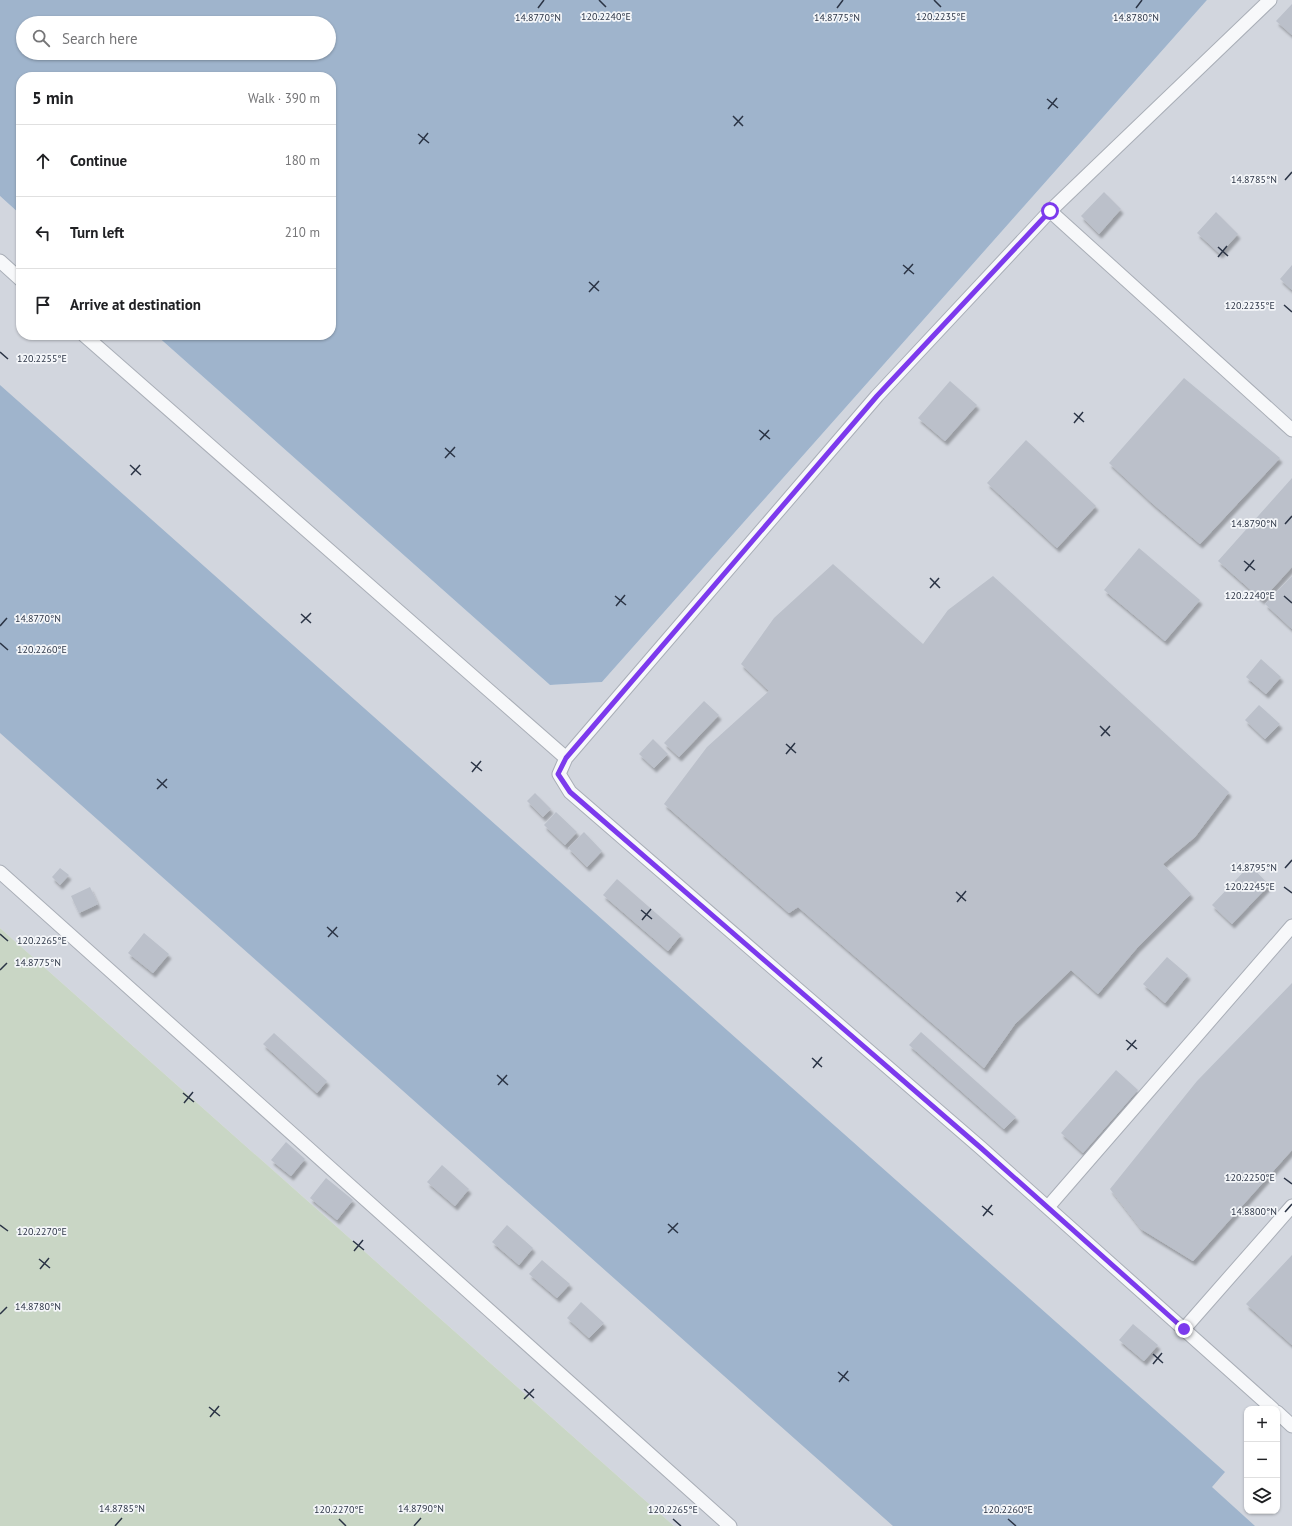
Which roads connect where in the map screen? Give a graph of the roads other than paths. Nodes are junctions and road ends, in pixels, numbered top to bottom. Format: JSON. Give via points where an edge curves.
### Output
{"nodes":[{"id":1,"x":1270,"y":0,"type":"edge"},
{"id":2,"x":1050,"y":211,"type":"junction"},
{"id":3,"x":0,"y":261,"type":"edge"},
{"id":4,"x":16,"y":275,"type":"edge"},
{"id":5,"x":90,"y":340,"type":"edge"},
{"id":6,"x":1292,"y":430,"type":"edge"},
{"id":7,"x":566,"y":758,"type":"junction"},
{"id":8,"x":0,"y":872,"type":"edge"},
{"id":9,"x":1292,"y":926,"type":"edge"},
{"id":10,"x":1292,"y":1206,"type":"edge"},
{"id":11,"x":1048,"y":1208,"type":"junction"},
{"id":12,"x":1184,"y":1329,"type":"junction"},
{"id":13,"x":1270,"y":1406,"type":"edge"},
{"id":14,"x":1280,"y":1415,"type":"edge"},
{"id":15,"x":1292,"y":1426,"type":"edge"},
{"id":16,"x":730,"y":1526,"type":"edge"}],
"edges":[{"from":1,"to":2,"type":"lane"},
{"from":2,"to":6,"type":"lane"},
{"from":2,"to":7,"type":"lane","via":[[877,396]]},
{"from":3,"to":4,"type":"lane"},
{"from":5,"to":7,"type":"lane"},
{"from":7,"to":11,"type":"lane","via":[[558,774],[570,792]]},
{"from":8,"to":16,"type":"lane"},
{"from":9,"to":11,"type":"lane"},
{"from":10,"to":12,"type":"lane"},
{"from":11,"to":12,"type":"lane"},
{"from":12,"to":13,"type":"lane"},
{"from":14,"to":15,"type":"lane"}]}
